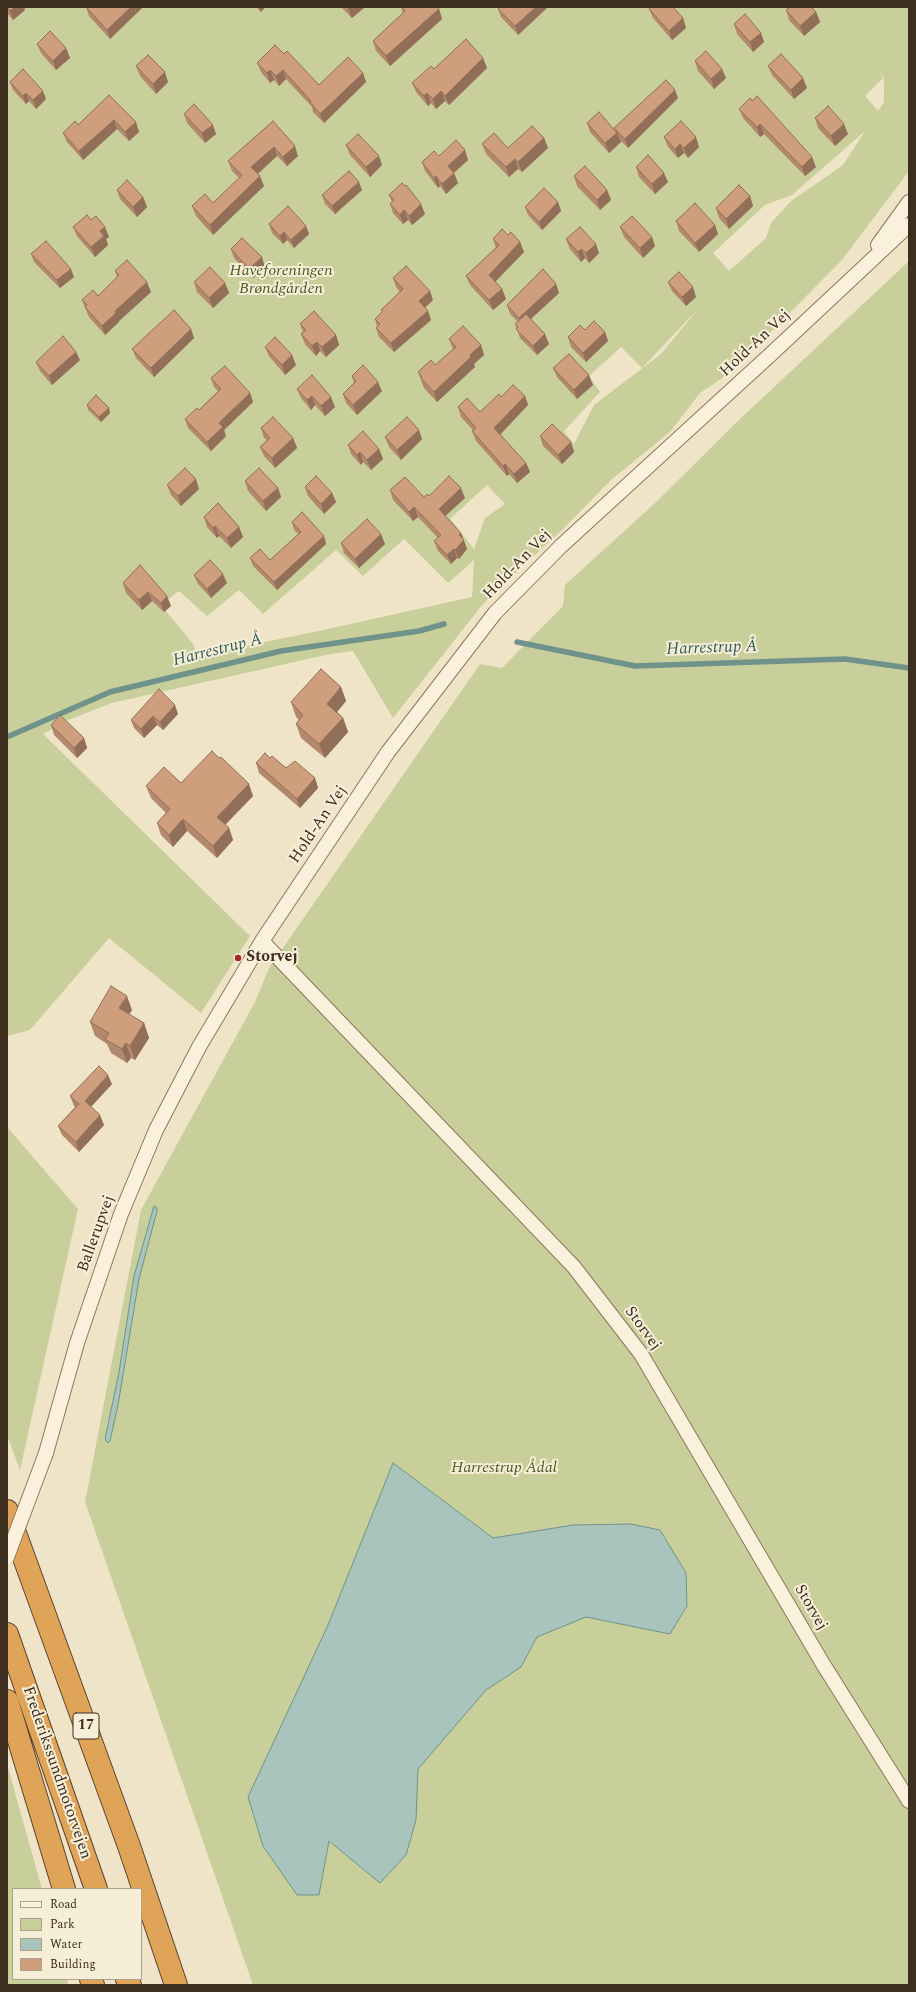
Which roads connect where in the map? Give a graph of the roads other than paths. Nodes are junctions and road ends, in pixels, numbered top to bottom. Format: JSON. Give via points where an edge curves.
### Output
{"nodes":[{"id":1,"x":909,"y":202,"type":"edge"},
{"id":2,"x":909,"y":225,"type":"edge"},
{"id":3,"x":862,"y":268,"type":"junction"},
{"id":4,"x":262,"y":941,"type":"junction"},
{"id":5,"x":7,"y":1511,"type":"edge"},
{"id":6,"x":7,"y":1557,"type":"edge"},
{"id":7,"x":7,"y":1634,"type":"edge"},
{"id":8,"x":7,"y":1701,"type":"edge"},
{"id":9,"x":909,"y":1801,"type":"edge"},
{"id":10,"x":64,"y":1888,"type":"edge"},
{"id":11,"x":96,"y":1888,"type":"edge"},
{"id":12,"x":161,"y":1943,"type":"junction"},
{"id":13,"x":176,"y":1985,"type":"edge"},
{"id":14,"x":181,"y":1985,"type":"edge"}],
"edges":[{"from":1,"to":3,"type":"street","name":"Hold-An Vej"},
{"from":2,"to":3,"type":"street","name":"Hold-An Vej"},
{"from":3,"to":4,"type":"street","name":"Hold-An Vej","via":[[595,513],[495,613],[388,752]]},
{"from":4,"to":6,"type":"street","name":"Ballerupvej","bridge":true,"via":[[199,1047],[148,1149],[121,1214],[77,1343],[46,1453]]},
{"from":4,"to":9,"type":"street","name":"Storvej","via":[[574,1267],[641,1354],[823,1664]]},
{"from":5,"to":12,"type":"highway","number":"17","via":[[129,1846]]},
{"from":7,"to":11,"type":"highway","name":"Frederikssundmotorvejen"},
{"from":8,"to":10,"type":"highway"},
{"from":12,"to":13,"type":"highway","number":"17"},
{"from":12,"to":14,"type":"highway"}]}
